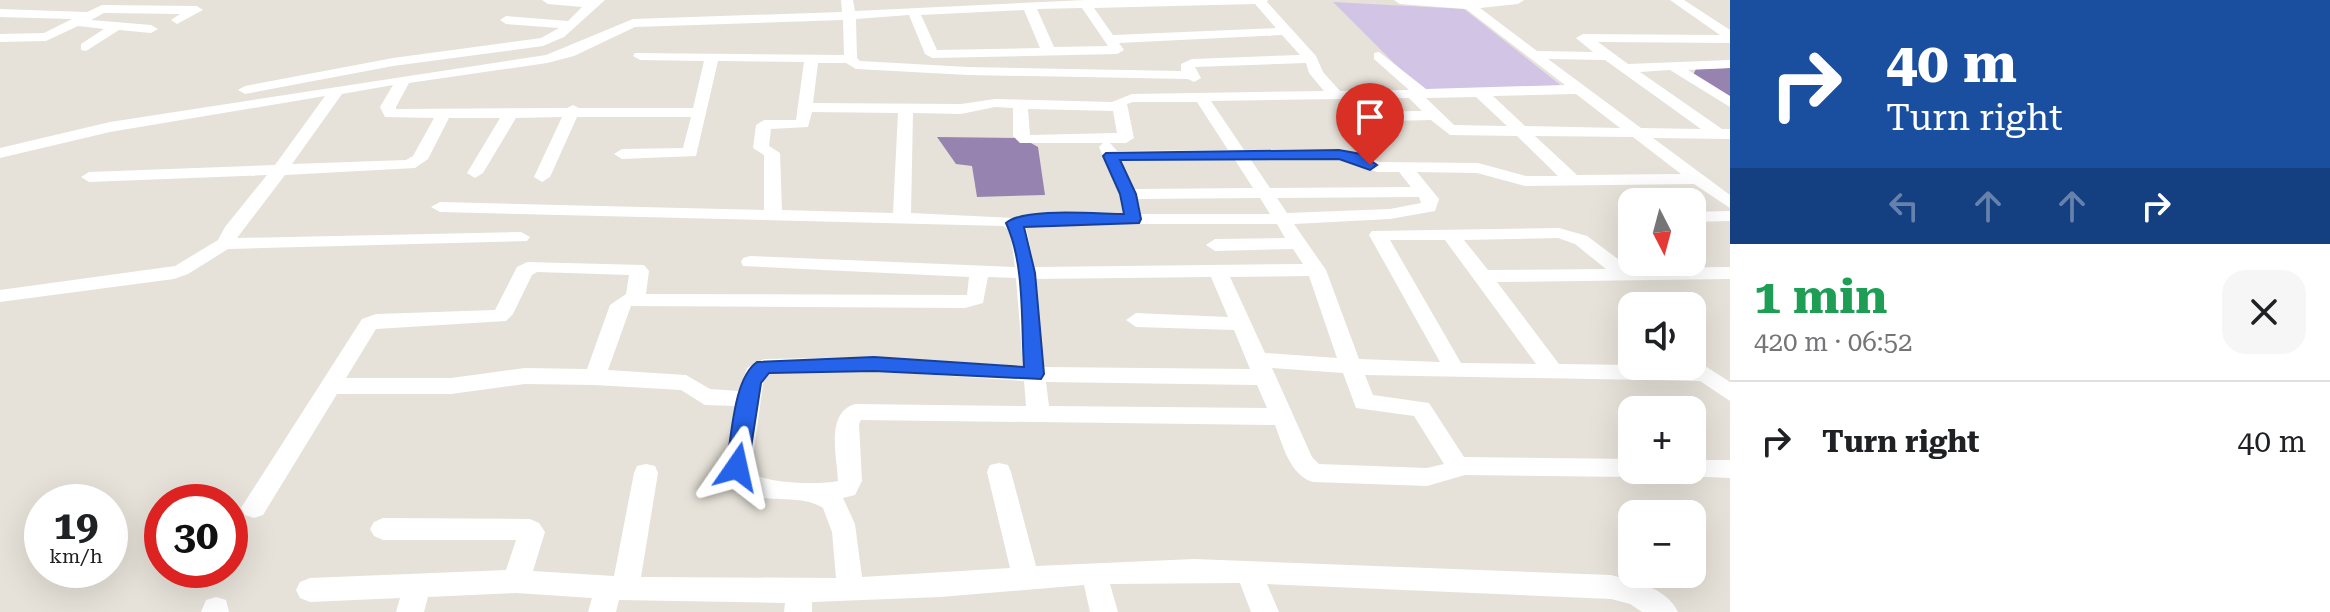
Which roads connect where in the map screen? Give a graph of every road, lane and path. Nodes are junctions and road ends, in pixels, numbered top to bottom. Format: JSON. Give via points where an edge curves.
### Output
{"nodes":[{"id":1,"x":122,"y":0,"type":"edge"},
{"id":2,"x":184,"y":0,"type":"edge"},
{"id":3,"x":548,"y":0,"type":"edge"},
{"id":4,"x":1259,"y":0,"type":"edge"},
{"id":5,"x":1400,"y":0,"type":"edge"},
{"id":6,"x":1518,"y":0,"type":"edge"},
{"id":7,"x":1676,"y":0,"type":"edge"},
{"id":8,"x":596,"y":2,"type":"edge"},
{"id":9,"x":1085,"y":4,"type":"junction"},
{"id":10,"x":1029,"y":6,"type":"junction"},
{"id":11,"x":1469,"y":6,"type":"junction"},
{"id":12,"x":107,"y":8,"type":"junction"},
{"id":13,"x":849,"y":10,"type":"edge"},
{"id":14,"x":913,"y":11,"type":"junction"},
{"id":15,"x":0,"y":13,"type":"edge"},
{"id":16,"x":80,"y":19,"type":"junction"},
{"id":17,"x":506,"y":20,"type":"dead end"},
{"id":18,"x":1145,"y":20,"type":"junction"},
{"id":19,"x":572,"y":25,"type":"junction"},
{"id":20,"x":116,"y":26,"type":"junction"},
{"id":21,"x":151,"y":29,"type":"dead end"},
{"id":22,"x":1287,"y":31,"type":"junction"},
{"id":23,"x":1730,"y":37,"type":"edge"},
{"id":24,"x":0,"y":38,"type":"edge"},
{"id":25,"x":17,"y":39,"type":"junction"},
{"id":26,"x":1114,"y":44,"type":"junction"},
{"id":27,"x":0,"y":45,"type":"edge"},
{"id":28,"x":86,"y":47,"type":"dead end"},
{"id":29,"x":1049,"y":52,"type":"junction"},
{"id":30,"x":1532,"y":55,"type":"junction"},
{"id":31,"x":640,"y":56,"type":"dead end"},
{"id":32,"x":1379,"y":56,"type":"dead end"},
{"id":33,"x":1606,"y":56,"type":"junction"},
{"id":34,"x":712,"y":58,"type":"junction"},
{"id":35,"x":850,"y":59,"type":"junction"},
{"id":36,"x":1311,"y":59,"type":"junction"},
{"id":37,"x":811,"y":60,"type":"junction"},
{"id":38,"x":1730,"y":64,"type":"edge"},
{"id":39,"x":1673,"y":66,"type":"junction"},
{"id":40,"x":1622,"y":68,"type":"junction"},
{"id":41,"x":1129,"y":75,"type":"junction"},
{"id":42,"x":1191,"y":75,"type":"junction"},
{"id":43,"x":404,"y":79,"type":"junction"},
{"id":44,"x":1581,"y":89,"type":"junction"},
{"id":45,"x":245,"y":90,"type":"dead end"},
{"id":46,"x":336,"y":91,"type":"junction"},
{"id":47,"x":1480,"y":92,"type":"junction"},
{"id":48,"x":1418,"y":94,"type":"junction"},
{"id":49,"x":1336,"y":95,"type":"junction"},
{"id":50,"x":1205,"y":97,"type":"junction"},
{"id":51,"x":1730,"y":103,"type":"edge"},
{"id":52,"x":1020,"y":105,"type":"junction"},
{"id":53,"x":508,"y":106,"type":"junction"},
{"id":54,"x":805,"y":107,"type":"junction"},
{"id":55,"x":1119,"y":107,"type":"junction"},
{"id":56,"x":906,"y":108,"type":"junction"},
{"id":57,"x":573,"y":110,"type":"junction"},
{"id":58,"x":700,"y":112,"type":"junction"},
{"id":59,"x":444,"y":113,"type":"junction"},
{"id":60,"x":1434,"y":115,"type":"junction"},
{"id":61,"x":1350,"y":117,"type":"dead end"},
{"id":62,"x":1520,"y":131,"type":"junction"},
{"id":63,"x":1637,"y":132,"type":"junction"},
{"id":64,"x":1726,"y":137,"type":"edge"},
{"id":65,"x":1107,"y":148,"type":"junction"},
{"id":66,"x":0,"y":153,"type":"edge"},
{"id":67,"x":1240,"y":153,"type":"junction"},
{"id":68,"x":622,"y":154,"type":"dead end"},
{"id":69,"x":1404,"y":168,"type":"junction"},
{"id":70,"x":279,"y":171,"type":"junction"},
{"id":71,"x":475,"y":173,"type":"dead end"},
{"id":72,"x":89,"y":177,"type":"dead end"},
{"id":73,"x":542,"y":177,"type":"dead end"},
{"id":74,"x":1573,"y":181,"type":"junction"},
{"id":75,"x":1704,"y":184,"type":"junction"},
{"id":76,"x":1730,"y":188,"type":"edge"},
{"id":77,"x":1424,"y":192,"type":"junction"},
{"id":78,"x":1128,"y":194,"type":"junction"},
{"id":79,"x":1264,"y":195,"type":"junction"},
{"id":80,"x":1730,"y":203,"type":"edge"},
{"id":81,"x":440,"y":207,"type":"dead end"},
{"id":82,"x":773,"y":215,"type":"junction"},
{"id":83,"x":1730,"y":216,"type":"edge"},
{"id":84,"x":1706,"y":217,"type":"edge"},
{"id":85,"x":902,"y":218,"type":"junction"},
{"id":86,"x":1133,"y":219,"type":"junction"},
{"id":87,"x":1282,"y":219,"type":"junction"},
{"id":88,"x":1014,"y":223,"type":"junction"},
{"id":89,"x":1450,"y":235,"type":"junction"},
{"id":90,"x":521,"y":237,"type":"dead end"},
{"id":91,"x":1299,"y":243,"type":"junction"},
{"id":92,"x":226,"y":244,"type":"junction"},
{"id":93,"x":1215,"y":245,"type":"dead end"},
{"id":94,"x":750,"y":262,"type":"dead end"},
{"id":95,"x":1618,"y":269,"type":"edge"},
{"id":96,"x":1316,"y":270,"type":"junction"},
{"id":97,"x":979,"y":272,"type":"junction"},
{"id":98,"x":1218,"y":272,"type":"junction"},
{"id":99,"x":1026,"y":273,"type":"junction"},
{"id":100,"x":1706,"y":273,"type":"edge"},
{"id":101,"x":1730,"y":273,"type":"edge"},
{"id":102,"x":1618,"y":274,"type":"edge"},
{"id":103,"x":1483,"y":276,"type":"junction"},
{"id":104,"x":0,"y":296,"type":"edge"},
{"id":105,"x":635,"y":300,"type":"junction"},
{"id":106,"x":1136,"y":320,"type":"dead end"},
{"id":107,"x":1241,"y":324,"type":"junction"},
{"id":108,"x":1353,"y":366,"type":"junction"},
{"id":109,"x":1263,"y":369,"type":"junction"},
{"id":110,"x":1455,"y":370,"type":"junction"},
{"id":111,"x":1552,"y":370,"type":"junction"},
{"id":112,"x":1034,"y":374,"type":"junction"},
{"id":113,"x":595,"y":377,"type":"junction"},
{"id":114,"x":330,"y":386,"type":"junction"},
{"id":115,"x":1730,"y":393,"type":"edge"},
{"id":116,"x":750,"y":399,"type":"junction"},
{"id":117,"x":1038,"y":413,"type":"junction"},
{"id":118,"x":1283,"y":417,"type":"junction"},
{"id":119,"x":1458,"y":467,"type":"junction"},
{"id":120,"x":1618,"y":468,"type":"edge"},
{"id":121,"x":1706,"y":469,"type":"edge"},
{"id":122,"x":1730,"y":469,"type":"edge"},
{"id":123,"x":999,"y":472,"type":"dead end"},
{"id":124,"x":646,"y":473,"type":"dead end"},
{"id":125,"x":824,"y":494,"type":"junction"},
{"id":126,"x":254,"y":508,"type":"dead end"},
{"id":127,"x":383,"y":529,"type":"dead end"},
{"id":128,"x":1249,"y":572,"type":"junction"},
{"id":129,"x":1094,"y":573,"type":"junction"},
{"id":130,"x":1026,"y":579,"type":"junction"},
{"id":131,"x":516,"y":581,"type":"junction"},
{"id":132,"x":850,"y":588,"type":"junction"},
{"id":133,"x":310,"y":590,"type":"dead end"},
{"id":134,"x":612,"y":596,"type":"edge"},
{"id":135,"x":414,"y":599,"type":"edge"},
{"id":136,"x":798,"y":601,"type":"edge"},
{"id":137,"x":1104,"y":612,"type":"edge"},
{"id":138,"x":1265,"y":612,"type":"edge"},
{"id":139,"x":1664,"y":612,"type":"edge"}],
"edges":[{"from":1,"to":12,"type":"street"},
{"from":2,"to":12,"type":"street","via":[[172,15]]},
{"from":3,"to":8,"type":"street"},
{"from":4,"to":18,"type":"street"},
{"from":4,"to":22,"type":"street"},
{"from":5,"to":11,"type":"street"},
{"from":6,"to":11,"type":"street"},
{"from":7,"to":23,"type":"street"},
{"from":8,"to":19,"type":"street"},
{"from":9,"to":10,"type":"street"},
{"from":9,"to":18,"type":"street"},
{"from":9,"to":26,"type":"street"},
{"from":10,"to":14,"type":"street"},
{"from":10,"to":29,"type":"street"},
{"from":11,"to":30,"type":"street"},
{"from":12,"to":16,"type":"street"},
{"from":13,"to":14,"type":"street"},
{"from":13,"to":35,"type":"street"},
{"from":13,"to":43,"type":"street","via":[[633,23],[558,57]]},
{"from":14,"to":29,"type":"street","via":[[932,54]]},
{"from":15,"to":16,"type":"street"},
{"from":16,"to":20,"type":"street"},
{"from":16,"to":25,"type":"street","via":[[46,37]]},
{"from":17,"to":19,"type":"street"},
{"from":18,"to":22,"type":"street"},
{"from":18,"to":26,"type":"street"},
{"from":19,"to":45,"type":"street","via":[[543,42],[393,62]]},
{"from":20,"to":21,"type":"street"},
{"from":20,"to":28,"type":"street"},
{"from":22,"to":36,"type":"street"},
{"from":23,"to":33,"type":"street","via":[[1583,38]]},
{"from":24,"to":25,"type":"street"},
{"from":25,"to":27,"type":"street"},
{"from":26,"to":29,"type":"street"},
{"from":26,"to":41,"type":"street"},
{"from":30,"to":33,"type":"street"},
{"from":30,"to":44,"type":"street"},
{"from":31,"to":34,"type":"street"},
{"from":32,"to":48,"type":"street"},
{"from":33,"to":40,"type":"street"},
{"from":34,"to":37,"type":"street"},
{"from":34,"to":58,"type":"street"},
{"from":35,"to":37,"type":"street"},
{"from":35,"to":41,"type":"street","via":[[856,65],[957,71]]},
{"from":36,"to":42,"type":"street","via":[[1192,63],[1186,67]]},
{"from":36,"to":49,"type":"street"},
{"from":37,"to":54,"type":"street"},
{"from":38,"to":39,"type":"street"},
{"from":39,"to":40,"type":"street"},
{"from":39,"to":51,"type":"street"},
{"from":40,"to":64,"type":"street"},
{"from":41,"to":42,"type":"street"},
{"from":42,"to":50,"type":"street"},
{"from":43,"to":46,"type":"street"},
{"from":43,"to":59,"type":"street","via":[[388,107],[390,114]]},
{"from":44,"to":47,"type":"street"},
{"from":44,"to":63,"type":"street"},
{"from":46,"to":66,"type":"street","via":[[110,127]]},
{"from":46,"to":70,"type":"street"},
{"from":47,"to":48,"type":"street"},
{"from":47,"to":62,"type":"street"},
{"from":48,"to":49,"type":"street"},
{"from":48,"to":60,"type":"street"},
{"from":49,"to":50,"type":"street"},
{"from":50,"to":55,"type":"street","via":[[1132,98],[1119,102]]},
{"from":50,"to":67,"type":"street"},
{"from":52,"to":55,"type":"street"},
{"from":52,"to":56,"type":"street"},
{"from":52,"to":65,"type":"street","via":[[1021,136],[1026,140]]},
{"from":53,"to":57,"type":"street"},
{"from":53,"to":59,"type":"street"},
{"from":53,"to":71,"type":"street"},
{"from":54,"to":56,"type":"street"},
{"from":54,"to":82,"type":"street","via":[[802,124],[764,125],[761,148],[772,153]]},
{"from":55,"to":65,"type":"street","via":[[1127,137]]},
{"from":56,"to":85,"type":"street"},
{"from":57,"to":58,"type":"street"},
{"from":57,"to":73,"type":"street"},
{"from":58,"to":68,"type":"street","via":[[690,153]]},
{"from":59,"to":70,"type":"street","via":[[417,162]]},
{"from":60,"to":61,"type":"street"},
{"from":60,"to":62,"type":"street","via":[[1450,130]]},
{"from":62,"to":63,"type":"street"},
{"from":62,"to":74,"type":"street"},
{"from":63,"to":64,"type":"street"},
{"from":63,"to":75,"type":"street"},
{"from":65,"to":67,"type":"street"},
{"from":65,"to":78,"type":"street"},
{"from":67,"to":69,"type":"street","via":[[1339,154],[1377,167]]},
{"from":67,"to":79,"type":"street"},
{"from":69,"to":74,"type":"street","via":[[1478,168],[1525,181]]},
{"from":69,"to":77,"type":"street"},
{"from":70,"to":72,"type":"street"},
{"from":70,"to":92,"type":"street"},
{"from":74,"to":75,"type":"street"},
{"from":75,"to":76,"type":"street"},
{"from":75,"to":80,"type":"street"},
{"from":77,"to":79,"type":"street"},
{"from":77,"to":87,"type":"street","via":[[1431,203],[1420,210]]},
{"from":78,"to":79,"type":"street"},
{"from":78,"to":86,"type":"street"},
{"from":79,"to":87,"type":"street"},
{"from":81,"to":82,"type":"street"},
{"from":82,"to":85,"type":"street"},
{"from":83,"to":84,"type":"street"},
{"from":85,"to":88,"type":"street"},
{"from":86,"to":87,"type":"street"},
{"from":86,"to":88,"type":"street"},
{"from":87,"to":91,"type":"street"},
{"from":88,"to":99,"type":"street"},
{"from":89,"to":95,"type":"street","via":[[1559,233],[1581,240]]},
{"from":89,"to":103,"type":"street"},
{"from":89,"to":110,"type":"street","via":[[1378,237]]},
{"from":90,"to":92,"type":"street"},
{"from":91,"to":93,"type":"street"},
{"from":91,"to":96,"type":"street"},
{"from":92,"to":104,"type":"street","via":[[174,273]]},
{"from":94,"to":97,"type":"street"},
{"from":96,"to":98,"type":"street"},
{"from":96,"to":108,"type":"street"},
{"from":97,"to":99,"type":"street"},
{"from":97,"to":105,"type":"street","via":[[976,299],[965,302]]},
{"from":98,"to":99,"type":"street"},
{"from":98,"to":107,"type":"street"},
{"from":99,"to":112,"type":"street"},
{"from":100,"to":101,"type":"street"},
{"from":102,"to":103,"type":"street"},
{"from":103,"to":111,"type":"street"},
{"from":105,"to":113,"type":"street","via":[[620,305]]},
{"from":105,"to":114,"type":"street","via":[[637,269],[534,266],[524,271],[499,316],[369,324]]},
{"from":106,"to":107,"type":"street"},
{"from":107,"to":109,"type":"street"},
{"from":108,"to":109,"type":"street"},
{"from":108,"to":110,"type":"street"},
{"from":108,"to":119,"type":"street","via":[[1364,402],[1421,409]]},
{"from":109,"to":112,"type":"street"},
{"from":109,"to":118,"type":"street"},
{"from":110,"to":111,"type":"street"},
{"from":111,"to":115,"type":"street","via":[[1705,374]]},
{"from":112,"to":116,"type":"street","via":[[784,364],[764,366],[755,373]]},
{"from":112,"to":117,"type":"street"},
{"from":113,"to":114,"type":"street","via":[[525,376],[451,386]]},
{"from":113,"to":116,"type":"street","via":[[686,383],[705,397]]},
{"from":114,"to":126,"type":"street"},
{"from":116,"to":125,"type":"street","via":[[737,467],[743,483]]},
{"from":117,"to":118,"type":"street"},
{"from":117,"to":125,"type":"street","via":[[855,412],[847,422],[849,485]]},
{"from":118,"to":119,"type":"street","via":[[1303,463],[1313,473],[1427,477]]},
{"from":119,"to":120,"type":"street"},
{"from":121,"to":122,"type":"street"},
{"from":123,"to":130,"type":"street"},
{"from":124,"to":134,"type":"street"},
{"from":125,"to":132,"type":"street","via":[[839,513]]},
{"from":127,"to":131,"type":"street","via":[[530,530]]},
{"from":128,"to":129,"type":"street"},
{"from":128,"to":138,"type":"street"},
{"from":128,"to":139,"type":"street","via":[[1611,587],[1638,594]]},
{"from":129,"to":130,"type":"street"},
{"from":129,"to":137,"type":"street"},
{"from":130,"to":132,"type":"street"},
{"from":131,"to":134,"type":"street"},
{"from":131,"to":135,"type":"street"},
{"from":132,"to":136,"type":"street"},
{"from":133,"to":135,"type":"street"},
{"from":134,"to":136,"type":"street"}]}
